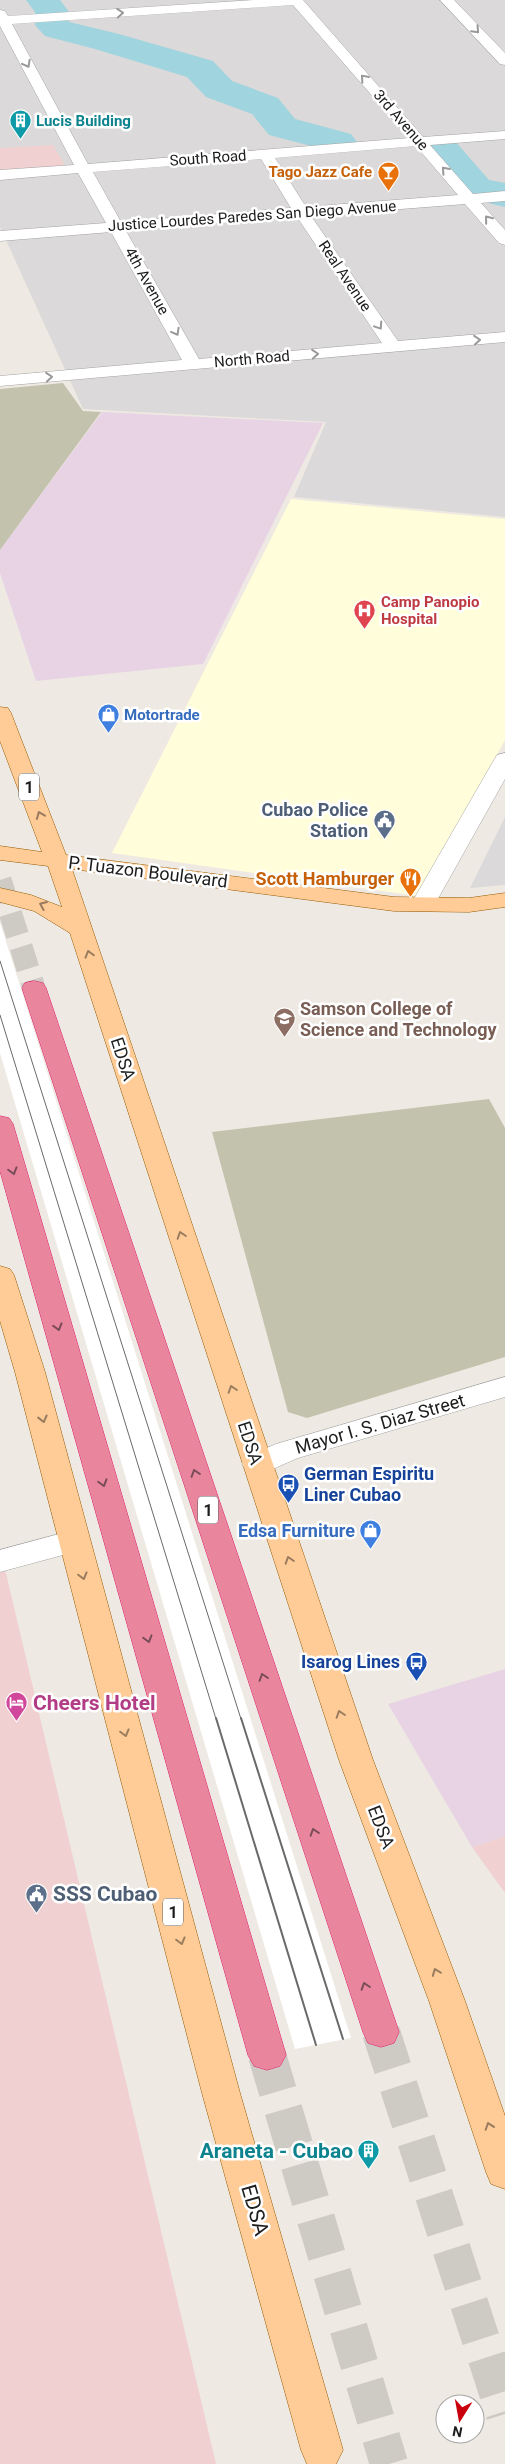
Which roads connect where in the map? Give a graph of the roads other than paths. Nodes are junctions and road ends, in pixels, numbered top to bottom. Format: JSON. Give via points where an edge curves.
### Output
{"nodes":[{"id":1,"x":297,"y":0,"type":"edge"},
{"id":2,"x":448,"y":0,"type":"edge"},
{"id":3,"x":1,"y":18,"type":"edge"},
{"id":4,"x":505,"y":61,"type":"edge"},
{"id":5,"x":505,"y":135,"type":"edge"},
{"id":6,"x":419,"y":141,"type":"junction"},
{"id":7,"x":265,"y":154,"type":"junction"},
{"id":8,"x":83,"y":168,"type":"junction"},
{"id":9,"x":0,"y":174,"type":"edge"},
{"id":10,"x":502,"y":197,"type":"edge"},
{"id":11,"x":471,"y":199,"type":"junction"},
{"id":12,"x":301,"y":212,"type":"junction"},
{"id":13,"x":117,"y":226,"type":"junction"},
{"id":14,"x":0,"y":236,"type":"edge"},
{"id":15,"x":505,"y":240,"type":"edge"},
{"id":16,"x":505,"y":337,"type":"edge"},
{"id":17,"x":393,"y":347,"type":"junction"},
{"id":18,"x":193,"y":364,"type":"junction"},
{"id":19,"x":0,"y":381,"type":"edge"},
{"id":20,"x":0,"y":713,"type":"edge"},
{"id":21,"x":18,"y":760,"type":"junction"},
{"id":22,"x":505,"y":760,"type":"edge"},
{"id":23,"x":1,"y":778,"type":"edge"},
{"id":24,"x":0,"y":852,"type":"edge"},
{"id":25,"x":58,"y":860,"type":"junction"},
{"id":26,"x":0,"y":895,"type":"edge"},
{"id":27,"x":505,"y":900,"type":"edge"},
{"id":28,"x":423,"y":904,"type":"junction"},
{"id":29,"x":81,"y":928,"type":"junction"},
{"id":30,"x":34,"y":988,"type":"tunnel mouth"},
{"id":31,"x":0,"y":1124,"type":"edge"},
{"id":32,"x":0,"y":1275,"type":"edge"},
{"id":33,"x":505,"y":1387,"type":"edge"},
{"id":34,"x":257,"y":1464,"type":"junction"},
{"id":35,"x":74,"y":1541,"type":"junction"},
{"id":36,"x":0,"y":1561,"type":"edge"},
{"id":37,"x":381,"y":2032,"type":"tunnel mouth"},
{"id":38,"x":268,"y":2055,"type":"tunnel mouth"},
{"id":39,"x":505,"y":2172,"type":"edge"},
{"id":40,"x":322,"y":2450,"type":"dead end"}],
"edges":[{"from":3,"to":1,"type":"street","one_way":true},
{"from":6,"to":1,"type":"street","name":"3rd Avenue","one_way":true},
{"from":2,"to":4,"type":"street","one_way":true},
{"from":3,"to":8,"type":"street","name":"4th Avenue","one_way":true},
{"from":5,"to":6,"type":"street","name":"South Road"},
{"from":6,"to":7,"type":"street","name":"South Road"},
{"from":11,"to":6,"type":"street","name":"3rd Avenue","one_way":true},
{"from":7,"to":8,"type":"street","name":"South Road"},
{"from":7,"to":12,"type":"street","name":"Real Avenue"},
{"from":8,"to":9,"type":"street","name":"South Road"},
{"from":8,"to":13,"type":"street","name":"4th Avenue"},
{"from":10,"to":11,"type":"street","name":"Justice Lourdes Paredes San Diego Avenue"},
{"from":11,"to":12,"type":"street","name":"Justice Lourdes Paredes San Diego Avenue"},
{"from":15,"to":11,"type":"street","name":"3rd Avenue","one_way":true},
{"from":12,"to":13,"type":"street","name":"Justice Lourdes Paredes San Diego Avenue"},
{"from":12,"to":17,"type":"street","name":"Real Avenue","one_way":true},
{"from":13,"to":14,"type":"street","name":"Justice Lourdes Paredes San Diego Avenue"},
{"from":13,"to":18,"type":"street","name":"4th Avenue","one_way":true},
{"from":17,"to":16,"type":"street","name":"North Road","one_way":true},
{"from":18,"to":17,"type":"street","name":"North Road","one_way":true},
{"from":19,"to":18,"type":"street","name":"North Road","one_way":true},
{"from":20,"to":21,"type":"main road","name":"EDSA","number":"1"},
{"from":21,"to":23,"type":"main road"},
{"from":25,"to":21,"type":"main road","name":"EDSA","number":"1","one_way":true},
{"from":22,"to":28,"type":"street"},
{"from":24,"to":25,"type":"main road","name":"P. Tuazon Boulevard"},
{"from":25,"to":28,"type":"main road","name":"P. Tuazon Boulevard","via":[[394,904]]},
{"from":25,"to":29,"type":"main road","name":"EDSA","number":"1"},
{"from":29,"to":26,"type":"main road","one_way":true,"via":[[45,905]]},
{"from":27,"to":28,"type":"main road","name":"P. Tuazon Boulevard"},
{"from":34,"to":29,"type":"main road","name":"EDSA","number":"1","one_way":true},
{"from":37,"to":30,"type":"highway","number":"1","one_way":true},
{"from":31,"to":38,"type":"highway","one_way":true},
{"from":32,"to":35,"type":"main road","name":"EDSA","number":"1","one_way":true,"via":[[30,1372]]},
{"from":33,"to":34,"type":"street","name":"Mayor I. S. Diaz Street","via":[[287,1451]]},
{"from":39,"to":34,"type":"main road","name":"EDSA","number":"1","one_way":true,"via":[[447,2001],[356,1760]]},
{"from":35,"to":36,"type":"street"},
{"from":35,"to":40,"type":"main road","name":"EDSA","number":"1","one_way":true,"via":[[219,2083]]}]}
